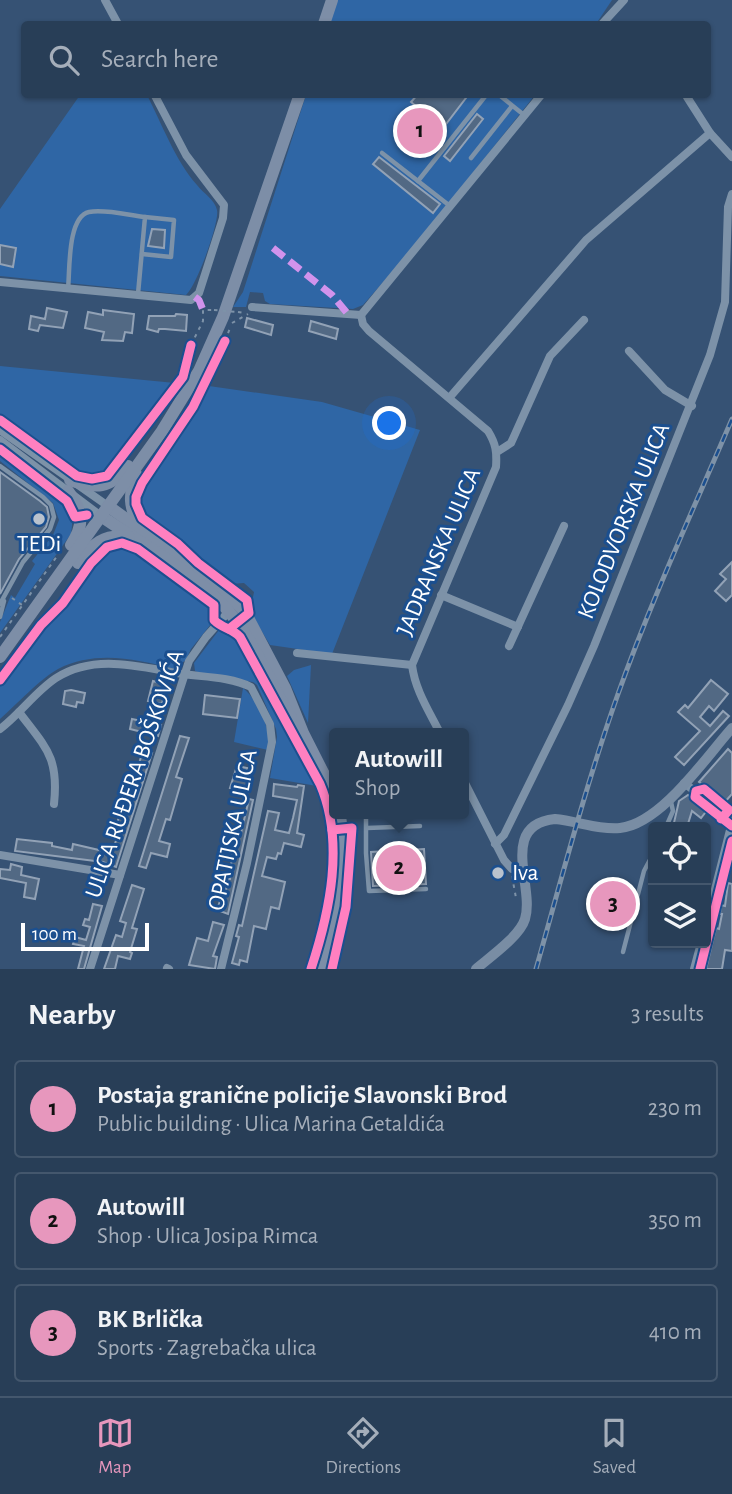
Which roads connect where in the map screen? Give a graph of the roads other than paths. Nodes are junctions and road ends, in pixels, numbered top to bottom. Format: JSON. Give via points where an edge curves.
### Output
{"nodes":[{"id":1,"x":105,"y":0,"type":"edge"},
{"id":2,"x":332,"y":0,"type":"edge"},
{"id":3,"x":625,"y":0,"type":"edge"},
{"id":4,"x":116,"y":21,"type":"edge"},
{"id":5,"x":325,"y":21,"type":"edge"},
{"id":6,"x":605,"y":21,"type":"edge"},
{"id":7,"x":156,"y":98,"type":"edge"},
{"id":8,"x":299,"y":98,"type":"edge"},
{"id":9,"x":484,"y":98,"type":"edge"},
{"id":10,"x":503,"y":98,"type":"edge"},
{"id":11,"x":539,"y":98,"type":"edge"},
{"id":12,"x":688,"y":98,"type":"edge"},
{"id":13,"x":512,"y":106,"type":"junction"},
{"id":14,"x":525,"y":116,"type":"junction"},
{"id":15,"x":710,"y":132,"type":"junction"},
{"id":16,"x":382,"y":153,"type":"dead end"},
{"id":17,"x":732,"y":157,"type":"edge"},
{"id":18,"x":471,"y":158,"type":"dead end"},
{"id":19,"x":418,"y":181,"type":"junction"},
{"id":20,"x":732,"y":194,"type":"edge"},
{"id":21,"x":450,"y":206,"type":"junction"},
{"id":22,"x":145,"y":217,"type":"junction"},
{"id":23,"x":142,"y":254,"type":"junction"},
{"id":24,"x":0,"y":282,"type":"edge"},
{"id":25,"x":68,"y":290,"type":"junction"},
{"id":26,"x":137,"y":296,"type":"junction"},
{"id":27,"x":252,"y":307,"type":"dead end"},
{"id":28,"x":361,"y":315,"type":"junction"},
{"id":29,"x":584,"y":320,"type":"dead end"},
{"id":30,"x":629,"y":351,"type":"dead end"},
{"id":31,"x":450,"y":397,"type":"junction"},
{"id":32,"x":692,"y":406,"type":"junction"},
{"id":33,"x":0,"y":430,"type":"edge"},
{"id":34,"x":162,"y":431,"type":"junction"},
{"id":35,"x":0,"y":440,"type":"edge"},
{"id":36,"x":498,"y":452,"type":"junction"},
{"id":37,"x":144,"y":457,"type":"junction"},
{"id":38,"x":0,"y":466,"type":"edge"},
{"id":39,"x":69,"y":486,"type":"junction"},
{"id":40,"x":105,"y":511,"type":"junction"},
{"id":41,"x":564,"y":526,"type":"dead end"},
{"id":42,"x":132,"y":537,"type":"junction"},
{"id":43,"x":150,"y":537,"type":"junction"},
{"id":44,"x":61,"y":572,"type":"junction"},
{"id":45,"x":6,"y":593,"type":"junction"},
{"id":46,"x":442,"y":595,"type":"junction"},
{"id":47,"x":0,"y":604,"type":"edge"},
{"id":48,"x":233,"y":607,"type":"junction"},
{"id":49,"x":0,"y":617,"type":"edge"},
{"id":50,"x":518,"y":627,"type":"junction"},
{"id":51,"x":509,"y":646,"type":"dead end"},
{"id":52,"x":296,"y":653,"type":"dead end"},
{"id":53,"x":0,"y":657,"type":"edge"},
{"id":54,"x":412,"y":665,"type":"junction"},
{"id":55,"x":184,"y":674,"type":"junction"},
{"id":56,"x":19,"y":712,"type":"junction"},
{"id":57,"x":732,"y":727,"type":"edge"},
{"id":58,"x":438,"y":728,"type":"edge"},
{"id":59,"x":0,"y":729,"type":"edge"},
{"id":60,"x":684,"y":783,"type":"junction"},
{"id":61,"x":329,"y":784,"type":"edge"},
{"id":62,"x":469,"y":791,"type":"edge"},
{"id":63,"x":670,"y":798,"type":"junction"},
{"id":64,"x":54,"y":804,"type":"dead end"},
{"id":65,"x":340,"y":819,"type":"edge"},
{"id":66,"x":366,"y":819,"type":"edge"},
{"id":67,"x":732,"y":821,"type":"edge"},
{"id":68,"x":668,"y":822,"type":"edge"},
{"id":69,"x":420,"y":826,"type":"dead end"},
{"id":70,"x":367,"y":828,"type":"junction"},
{"id":71,"x":495,"y":844,"type":"junction"},
{"id":72,"x":0,"y":855,"type":"edge"},
{"id":73,"x":648,"y":863,"type":"edge"},
{"id":74,"x":517,"y":869,"type":"junction"},
{"id":75,"x":120,"y":875,"type":"junction"},
{"id":76,"x":426,"y":889,"type":"dead end"},
{"id":77,"x":711,"y":905,"type":"edge"},
{"id":78,"x":700,"y":948,"type":"edge"},
{"id":79,"x":623,"y":951,"type":"dead end"},
{"id":80,"x":90,"y":969,"type":"edge"},
{"id":81,"x":221,"y":969,"type":"edge"},
{"id":82,"x":321,"y":969,"type":"edge"},
{"id":83,"x":476,"y":969,"type":"edge"},
{"id":84,"x":694,"y":969,"type":"edge"}],
"edges":[{"from":1,"to":4,"type":"street"},
{"from":2,"to":5,"type":"main road"},
{"from":3,"to":6,"type":"street"},
{"from":7,"to":26,"type":"street","via":[[186,155],[224,205],[223,218],[199,293],[191,300]]},
{"from":8,"to":34,"type":"main road","via":[[215,337]]},
{"from":9,"to":19,"type":"lane"},
{"from":10,"to":13,"type":"lane"},
{"from":11,"to":14,"type":"street"},
{"from":12,"to":15,"type":"street"},
{"from":13,"to":14,"type":"lane"},
{"from":13,"to":18,"type":"lane"},
{"from":14,"to":21,"type":"street"},
{"from":15,"to":17,"type":"street"},
{"from":15,"to":31,"type":"street","via":[[586,240]]},
{"from":16,"to":19,"type":"lane"},
{"from":19,"to":21,"type":"lane"},
{"from":20,"to":32,"type":"street","name":"KOLODVORSKA ULICA","via":[[725,302]]},
{"from":21,"to":28,"type":"street"},
{"from":22,"to":23,"type":"lane"},
{"from":22,"to":23,"type":"lane","via":[[174,220],[171,257]]},
{"from":22,"to":25,"type":"lane","via":[[92,212],[79,217]]},
{"from":23,"to":26,"type":"lane"},
{"from":24,"to":25,"type":"street"},
{"from":25,"to":26,"type":"street"},
{"from":27,"to":28,"type":"street"},
{"from":28,"to":31,"type":"street","name":"JADRANSKA ULICA","via":[[369,331]]},
{"from":29,"to":36,"type":"street","via":[[550,356],[512,443]]},
{"from":30,"to":32,"type":"street","via":[[665,390]]},
{"from":31,"to":36,"type":"street","name":"JADRANSKA ULICA","via":[[488,431]]},
{"from":32,"to":71,"type":"street","name":"KOLODVORSKA ULICA","via":[[569,705],[504,835]]},
{"from":33,"to":39,"type":"street"},
{"from":34,"to":37,"type":"main road"},
{"from":34,"to":39,"type":"main road","via":[[110,483]]},
{"from":35,"to":39,"type":"street"},
{"from":36,"to":46,"type":"street","name":"JADRANSKA ULICA","via":[[496,467]]},
{"from":37,"to":40,"type":"main road"},
{"from":37,"to":43,"type":"main road","via":[[130,500],[135,519]]},
{"from":38,"to":45,"type":"lane","via":[[43,497],[54,517]]},
{"from":39,"to":40,"type":"street"},
{"from":39,"to":44,"type":"main road","via":[[81,523]]},
{"from":40,"to":42,"type":"main road"},
{"from":40,"to":43,"type":"main road"},
{"from":40,"to":44,"type":"main road"},
{"from":41,"to":50,"type":"street"},
{"from":42,"to":44,"type":"main road","via":[[100,540],[69,571]]},
{"from":42,"to":48,"type":"main road"},
{"from":43,"to":48,"type":"main road","via":[[221,587]]},
{"from":44,"to":53,"type":"main road"},
{"from":45,"to":47,"type":"lane"},
{"from":45,"to":49,"type":"lane"},
{"from":46,"to":50,"type":"street"},
{"from":46,"to":54,"type":"street","name":"JADRANSKA ULICA"},
{"from":48,"to":55,"type":"street","name":"ULICA RUĐERA BOŠKOVIĆA","via":[[197,649]]},
{"from":48,"to":61,"type":"main road"},
{"from":50,"to":51,"type":"street"},
{"from":52,"to":54,"type":"street"},
{"from":54,"to":58,"type":"street","name":"JADRANSKA ULICA"},
{"from":55,"to":56,"type":"street","via":[[97,663],[55,679]]},
{"from":55,"to":75,"type":"street","name":"ULICA RUĐERA BOŠKOVIĆA"},
{"from":55,"to":81,"type":"street","name":"OPATIJSKA ULICA","via":[[251,687],[273,733]]},
{"from":56,"to":59,"type":"street"},
{"from":56,"to":64,"type":"street","via":[[51,756],[57,777]]},
{"from":57,"to":60,"type":"main road"},
{"from":60,"to":63,"type":"main road"},
{"from":60,"to":67,"type":"street"},
{"from":62,"to":71,"type":"street"},
{"from":63,"to":68,"type":"lane","via":[[673,811]]},
{"from":63,"to":74,"type":"main road","via":[[628,827],[601,828],[555,819],[540,822],[524,842]]},
{"from":65,"to":82,"type":"main road","via":[[341,870]]},
{"from":66,"to":70,"type":"lane"},
{"from":67,"to":77,"type":"street"},
{"from":69,"to":70,"type":"lane"},
{"from":70,"to":76,"type":"lane","via":[[369,891]]},
{"from":71,"to":74,"type":"street","via":[[503,860]]},
{"from":72,"to":75,"type":"street"},
{"from":73,"to":79,"type":"lane"},
{"from":74,"to":83,"type":"main road","via":[[526,898],[525,920]]},
{"from":75,"to":80,"type":"street","name":"ULICA RUĐERA BOŠKOVIĆA"},
{"from":78,"to":84,"type":"street"}]}
